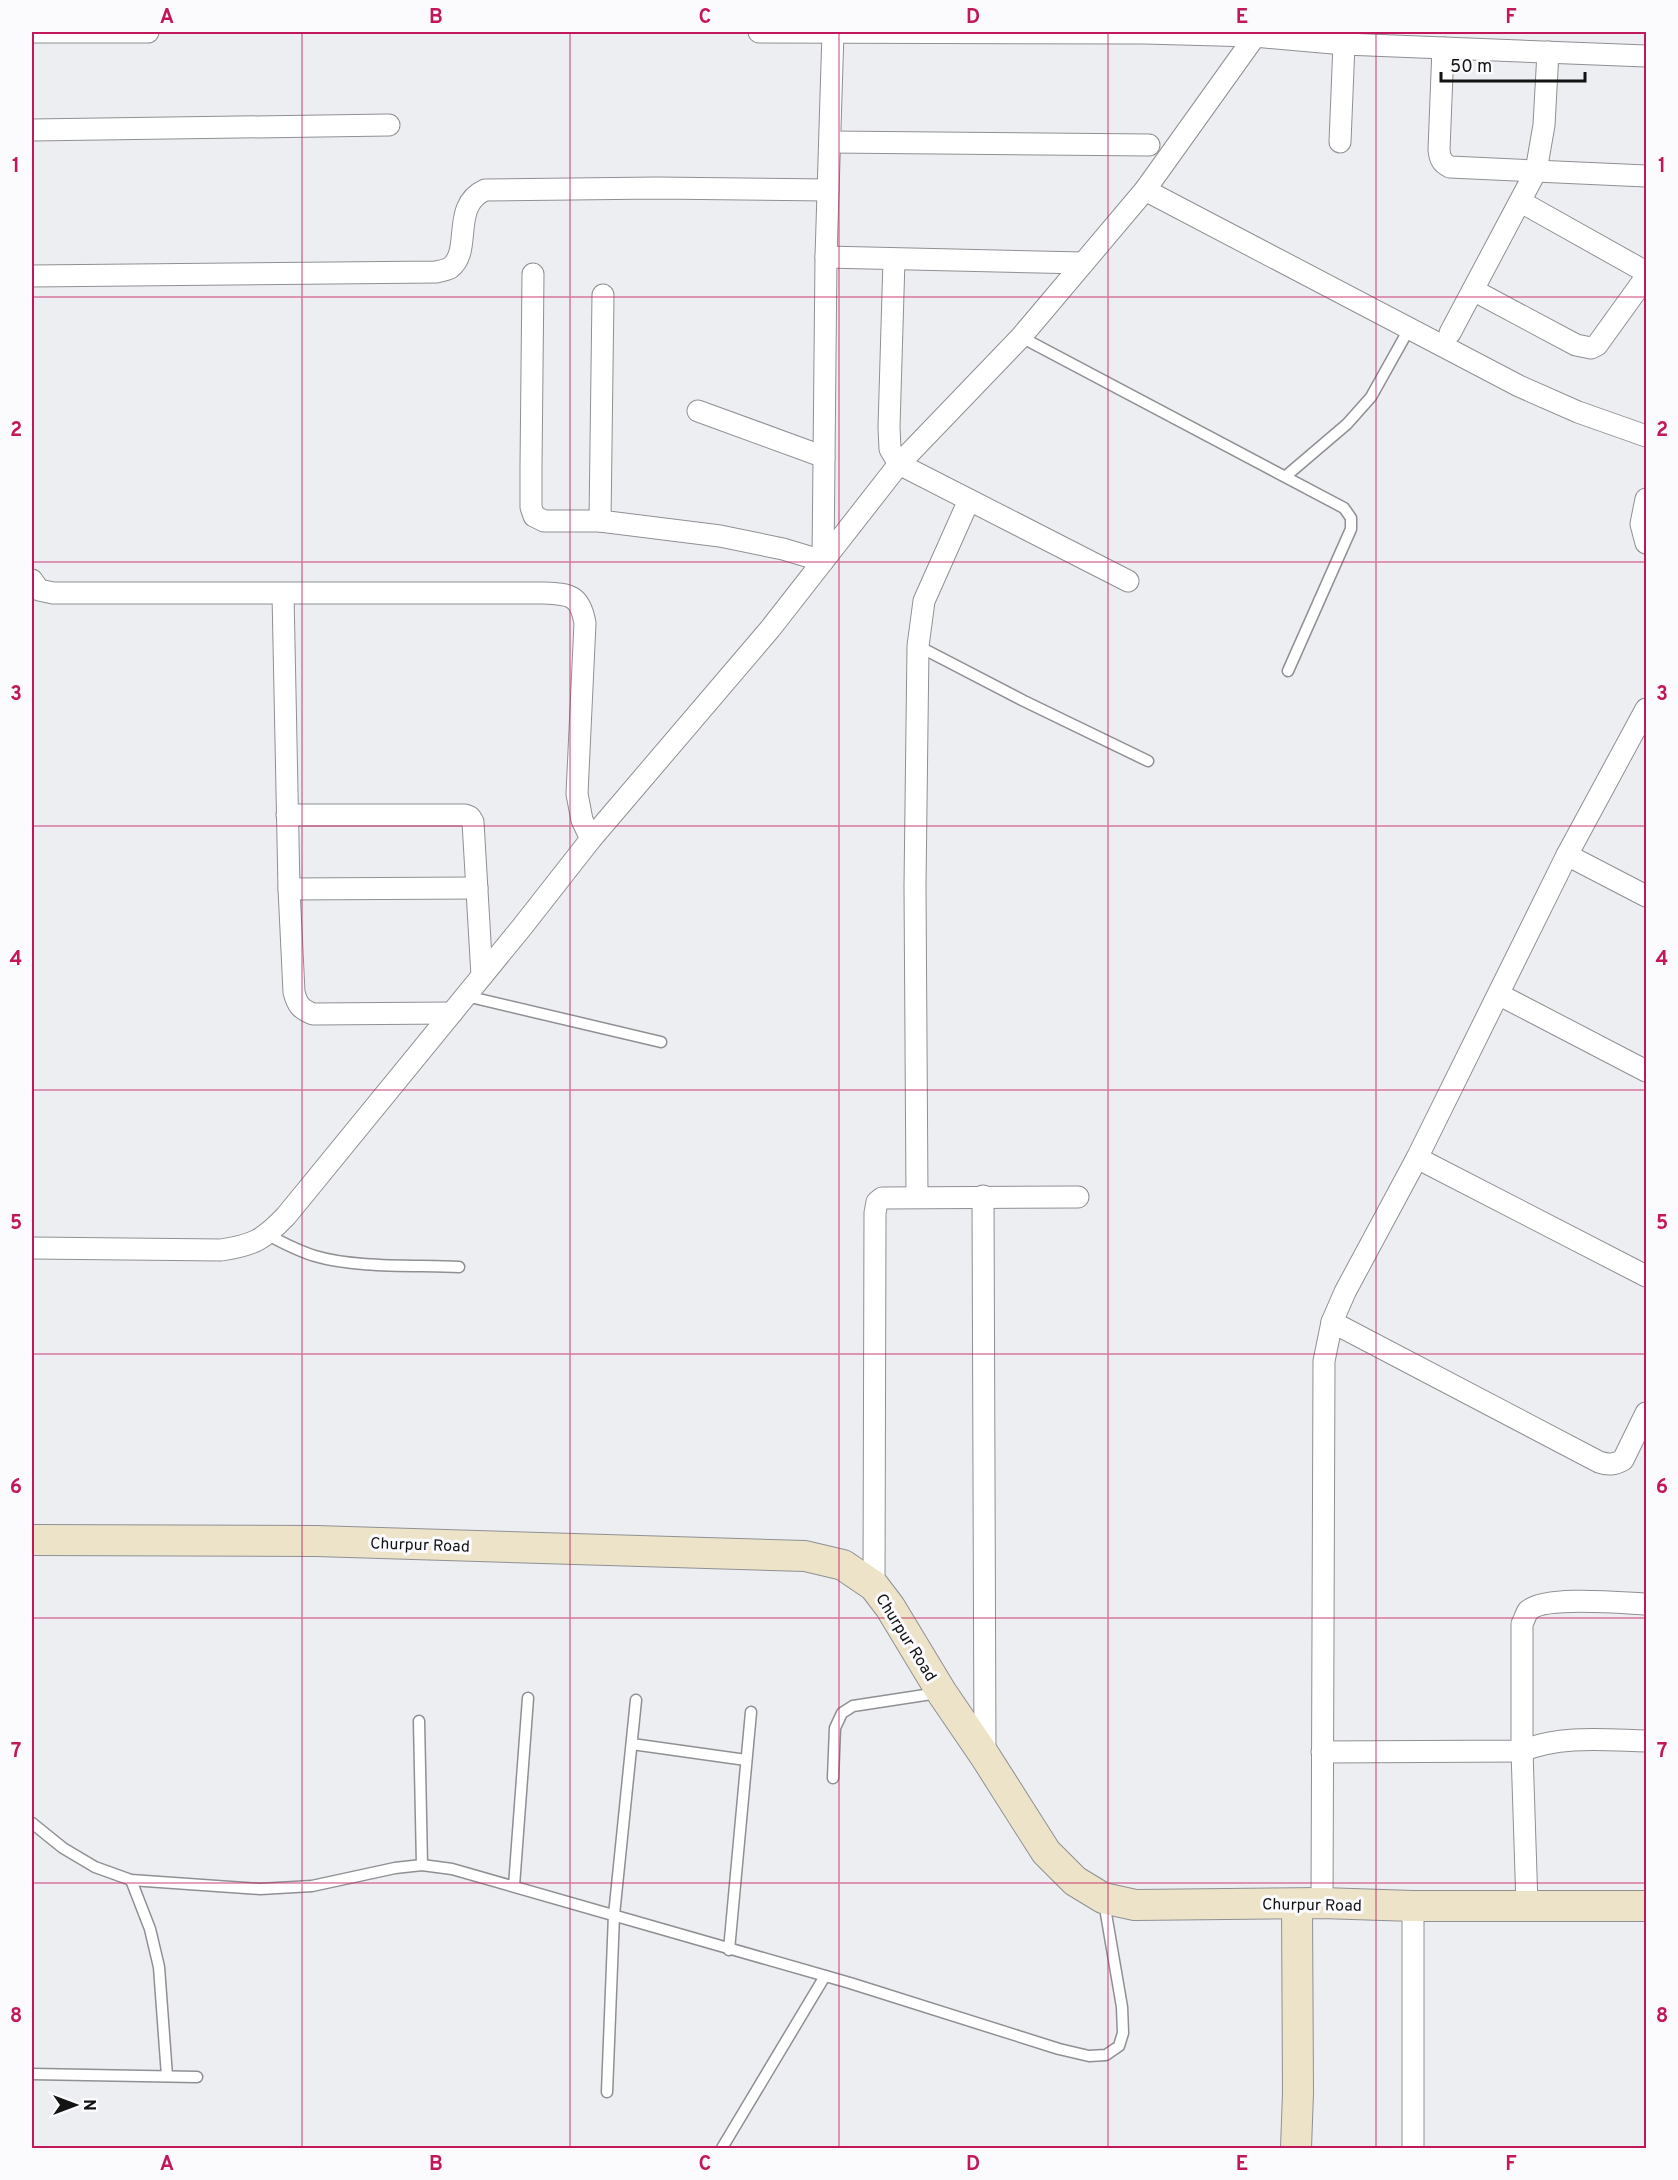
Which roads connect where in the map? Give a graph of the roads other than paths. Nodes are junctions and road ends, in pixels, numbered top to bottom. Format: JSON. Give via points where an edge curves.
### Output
{"nodes":[{"id":1,"x":32,"y":32,"type":"edge"},
{"id":2,"x":148,"y":32,"type":"edge"},
{"id":3,"x":759,"y":32,"type":"edge"},
{"id":4,"x":833,"y":32,"type":"edge"},
{"id":5,"x":1256,"y":34,"type":"edge"},
{"id":6,"x":1344,"y":44,"type":"junction"},
{"id":7,"x":1443,"y":48,"type":"junction"},
{"id":8,"x":1548,"y":52,"type":"junction"},
{"id":9,"x":1647,"y":56,"type":"edge"},
{"id":10,"x":389,"y":125,"type":"dead end"},
{"id":11,"x":32,"y":130,"type":"edge"},
{"id":12,"x":830,"y":142,"type":"junction"},
{"id":13,"x":1340,"y":142,"type":"dead end"},
{"id":14,"x":1149,"y":145,"type":"dead end"},
{"id":15,"x":1536,"y":171,"type":"junction"},
{"id":16,"x":1647,"y":176,"type":"edge"},
{"id":17,"x":828,"y":190,"type":"junction"},
{"id":18,"x":1145,"y":190,"type":"junction"},
{"id":19,"x":1521,"y":202,"type":"junction"},
{"id":20,"x":826,"y":257,"type":"junction"},
{"id":21,"x":894,"y":260,"type":"junction"},
{"id":22,"x":1083,"y":263,"type":"junction"},
{"id":23,"x":1647,"y":272,"type":"edge"},
{"id":24,"x":533,"y":274,"type":"dead end"},
{"id":25,"x":32,"y":276,"type":"edge"},
{"id":26,"x":1647,"y":277,"type":"edge"},
{"id":27,"x":1473,"y":290,"type":"junction"},
{"id":28,"x":603,"y":295,"type":"dead end"},
{"id":29,"x":1409,"y":329,"type":"junction"},
{"id":30,"x":1450,"y":333,"type":"dead end"},
{"id":31,"x":1021,"y":337,"type":"junction"},
{"id":32,"x":698,"y":411,"type":"dead end"},
{"id":33,"x":1647,"y":436,"type":"edge"},
{"id":34,"x":824,"y":457,"type":"junction"},
{"id":35,"x":899,"y":464,"type":"junction"},
{"id":36,"x":1286,"y":476,"type":"junction"},
{"id":37,"x":969,"y":500,"type":"junction"},
{"id":38,"x":1647,"y":500,"type":"edge"},
{"id":39,"x":600,"y":521,"type":"junction"},
{"id":40,"x":1647,"y":543,"type":"edge"},
{"id":41,"x":823,"y":561,"type":"junction"},
{"id":42,"x":32,"y":580,"type":"edge"},
{"id":43,"x":1128,"y":581,"type":"dead end"},
{"id":44,"x":283,"y":594,"type":"junction"},
{"id":45,"x":918,"y":646,"type":"junction"},
{"id":46,"x":1288,"y":671,"type":"dead end"},
{"id":47,"x":1645,"y":714,"type":"edge"},
{"id":48,"x":1148,"y":761,"type":"dead end"},
{"id":49,"x":287,"y":815,"type":"junction"},
{"id":50,"x":591,"y":839,"type":"junction"},
{"id":51,"x":1567,"y":855,"type":"junction"},
{"id":52,"x":477,"y":888,"type":"junction"},
{"id":53,"x":289,"y":889,"type":"junction"},
{"id":54,"x":1647,"y":896,"type":"edge"},
{"id":55,"x":482,"y":976,"type":"junction"},
{"id":56,"x":1500,"y":995,"type":"junction"},
{"id":57,"x":466,"y":996,"type":"junction"},
{"id":58,"x":452,"y":1013,"type":"junction"},
{"id":59,"x":661,"y":1042,"type":"dead end"},
{"id":60,"x":1647,"y":1071,"type":"edge"},
{"id":61,"x":1417,"y":1158,"type":"junction"},
{"id":62,"x":916,"y":1196,"type":"junction"},
{"id":63,"x":983,"y":1196,"type":"junction"},
{"id":64,"x":1078,"y":1197,"type":"dead end"},
{"id":65,"x":268,"y":1235,"type":"junction"},
{"id":66,"x":32,"y":1248,"type":"edge"},
{"id":67,"x":459,"y":1267,"type":"dead end"},
{"id":68,"x":1647,"y":1276,"type":"edge"},
{"id":69,"x":1332,"y":1322,"type":"junction"},
{"id":70,"x":1647,"y":1413,"type":"edge"},
{"id":71,"x":32,"y":1540,"type":"edge"},
{"id":72,"x":874,"y":1586,"type":"junction"},
{"id":73,"x":1647,"y":1604,"type":"edge"},
{"id":74,"x":942,"y":1693,"type":"junction"},
{"id":75,"x":528,"y":1698,"type":"dead end"},
{"id":76,"x":636,"y":1700,"type":"dead end"},
{"id":77,"x":751,"y":1712,"type":"dead end"},
{"id":78,"x":419,"y":1721,"type":"dead end"},
{"id":79,"x":1647,"y":1741,"type":"edge"},
{"id":80,"x":632,"y":1744,"type":"junction"},
{"id":81,"x":1522,"y":1751,"type":"junction"},
{"id":82,"x":1322,"y":1752,"type":"junction"},
{"id":83,"x":985,"y":1756,"type":"junction"},
{"id":84,"x":746,"y":1760,"type":"junction"},
{"id":85,"x":833,"y":1778,"type":"dead end"},
{"id":86,"x":32,"y":1823,"type":"edge"},
{"id":87,"x":422,"y":1864,"type":"junction"},
{"id":88,"x":131,"y":1880,"type":"junction"},
{"id":89,"x":514,"y":1886,"type":"junction"},
{"id":90,"x":1103,"y":1898,"type":"junction"},
{"id":91,"x":1310,"y":1904,"type":"junction"},
{"id":92,"x":1527,"y":1905,"type":"junction"},
{"id":93,"x":1413,"y":1906,"type":"junction"},
{"id":94,"x":1647,"y":1906,"type":"edge"},
{"id":95,"x":614,"y":1915,"type":"junction"},
{"id":96,"x":729,"y":1950,"type":"junction"},
{"id":97,"x":825,"y":1976,"type":"junction"},
{"id":98,"x":32,"y":2074,"type":"edge"},
{"id":99,"x":167,"y":2076,"type":"junction"},
{"id":100,"x":197,"y":2077,"type":"dead end"},
{"id":101,"x":607,"y":2092,"type":"dead end"},
{"id":102,"x":722,"y":2148,"type":"edge"},
{"id":103,"x":1296,"y":2148,"type":"edge"},
{"id":104,"x":1413,"y":2148,"type":"edge"}],
"edges":[{"from":1,"to":2,"type":"street"},
{"from":3,"to":4,"type":"street"},
{"from":4,"to":5,"type":"street"},
{"from":4,"to":12,"type":"street"},
{"from":5,"to":6,"type":"street"},
{"from":5,"to":18,"type":"street"},
{"from":6,"to":7,"type":"street"},
{"from":6,"to":13,"type":"street"},
{"from":7,"to":8,"type":"street"},
{"from":7,"to":15,"type":"street","via":[[1439,150],[1443,164]]},
{"from":8,"to":9,"type":"street"},
{"from":8,"to":15,"type":"street","via":[[1544,125]]},
{"from":10,"to":11,"type":"street"},
{"from":12,"to":14,"type":"street"},
{"from":12,"to":17,"type":"street"},
{"from":15,"to":16,"type":"street"},
{"from":15,"to":19,"type":"street"},
{"from":17,"to":20,"type":"street"},
{"from":17,"to":25,"type":"street","via":[[485,190],[475,194],[468,205],[457,260],[449,269],[436,272]]},
{"from":18,"to":22,"type":"street"},
{"from":18,"to":29,"type":"street"},
{"from":19,"to":23,"type":"street"},
{"from":19,"to":27,"type":"street"},
{"from":20,"to":21,"type":"street"},
{"from":20,"to":34,"type":"street"},
{"from":21,"to":22,"type":"street"},
{"from":21,"to":35,"type":"street","via":[[889,427],[890,449]]},
{"from":22,"to":31,"type":"street"},
{"from":24,"to":39,"type":"street","via":[[531,507],[534,516],[544,521]]},
{"from":26,"to":27,"type":"street","via":[[1598,345],[1591,348],[1576,345]]},
{"from":27,"to":30,"type":"street"},
{"from":28,"to":39,"type":"street"},
{"from":29,"to":33,"type":"street","via":[[1519,386]]},
{"from":29,"to":36,"type":"lane","via":[[1371,397],[1347,424]]},
{"from":31,"to":35,"type":"street"},
{"from":31,"to":36,"type":"lane"},
{"from":32,"to":34,"type":"street"},
{"from":34,"to":41,"type":"street"},
{"from":35,"to":37,"type":"street"},
{"from":35,"to":41,"type":"street"},
{"from":36,"to":46,"type":"lane","via":[[1344,508],[1351,518],[1351,528]]},
{"from":37,"to":43,"type":"street"},
{"from":37,"to":45,"type":"street","via":[[924,601]]},
{"from":38,"to":40,"type":"street","via":[[1641,524]]},
{"from":39,"to":41,"type":"street","via":[[720,536]]},
{"from":41,"to":50,"type":"street"},
{"from":42,"to":44,"type":"street","via":[[39,590],[53,593]]},
{"from":44,"to":49,"type":"street"},
{"from":44,"to":50,"type":"street","via":[[564,593],[574,598],[582,608],[585,622],[577,794]]},
{"from":45,"to":48,"type":"lane"},
{"from":45,"to":62,"type":"street"},
{"from":47,"to":51,"type":"street"},
{"from":49,"to":52,"type":"street","via":[[465,815],[473,822]]},
{"from":49,"to":53,"type":"street"},
{"from":50,"to":55,"type":"street"},
{"from":51,"to":54,"type":"street"},
{"from":51,"to":56,"type":"street"},
{"from":52,"to":53,"type":"street"},
{"from":52,"to":55,"type":"street"},
{"from":53,"to":58,"type":"street","via":[[294,992],[303,1010],[313,1014]]},
{"from":55,"to":57,"type":"street"},
{"from":56,"to":60,"type":"street"},
{"from":56,"to":61,"type":"street"},
{"from":57,"to":58,"type":"street"},
{"from":57,"to":59,"type":"lane"},
{"from":58,"to":65,"type":"street"},
{"from":61,"to":68,"type":"street"},
{"from":61,"to":69,"type":"street"},
{"from":62,"to":63,"type":"street"},
{"from":62,"to":72,"type":"street","via":[[882,1198],[874,1213]]},
{"from":63,"to":64,"type":"street"},
{"from":63,"to":83,"type":"street"},
{"from":65,"to":66,"type":"street","via":[[247,1246],[221,1250]]},
{"from":65,"to":67,"type":"lane","via":[[316,1256],[348,1262]]},
{"from":69,"to":70,"type":"street","via":[[1599,1462],[1616,1464],[1623,1460]]},
{"from":69,"to":82,"type":"street","via":[[1324,1360]]},
{"from":71,"to":72,"type":"street","name":"Churpur Road","via":[[316,1541],[805,1556],[843,1565]]},
{"from":72,"to":74,"type":"street","name":"Churpur Road"},
{"from":73,"to":81,"type":"street","via":[[1555,1602],[1528,1612],[1522,1624]]},
{"from":74,"to":83,"type":"street","name":"Churpur Road"},
{"from":74,"to":85,"type":"lane","via":[[853,1706],[842,1713],[836,1728]]},
{"from":75,"to":89,"type":"lane"},
{"from":76,"to":80,"type":"lane"},
{"from":77,"to":84,"type":"lane"},
{"from":78,"to":87,"type":"lane"},
{"from":79,"to":81,"type":"street","via":[[1570,1740]]},
{"from":80,"to":84,"type":"lane"},
{"from":80,"to":95,"type":"lane"},
{"from":81,"to":82,"type":"street"},
{"from":81,"to":92,"type":"street"},
{"from":82,"to":91,"type":"street"},
{"from":83,"to":90,"type":"street","name":"Churpur Road","via":[[1046,1852],[1074,1881]]},
{"from":84,"to":96,"type":"lane"},
{"from":86,"to":88,"type":"lane","via":[[95,1867]]},
{"from":87,"to":88,"type":"lane","via":[[312,1886],[260,1889]]},
{"from":87,"to":89,"type":"lane"},
{"from":88,"to":99,"type":"lane","via":[[150,1929],[159,1967]]},
{"from":89,"to":95,"type":"lane"},
{"from":90,"to":91,"type":"street","name":"Churpur Road","via":[[1135,1905]]},
{"from":90,"to":97,"type":"lane","via":[[1123,2032],[1119,2046],[1106,2055],[1089,2056],[1059,2049]]},
{"from":91,"to":93,"type":"street","name":"Churpur Road"},
{"from":91,"to":103,"type":"street"},
{"from":92,"to":93,"type":"street","name":"Churpur Road"},
{"from":92,"to":94,"type":"street","name":"Churpur Road"},
{"from":93,"to":104,"type":"street"},
{"from":95,"to":96,"type":"lane"},
{"from":95,"to":101,"type":"lane"},
{"from":96,"to":97,"type":"lane"},
{"from":97,"to":102,"type":"lane"},
{"from":98,"to":99,"type":"lane"},
{"from":99,"to":100,"type":"lane"}]}
